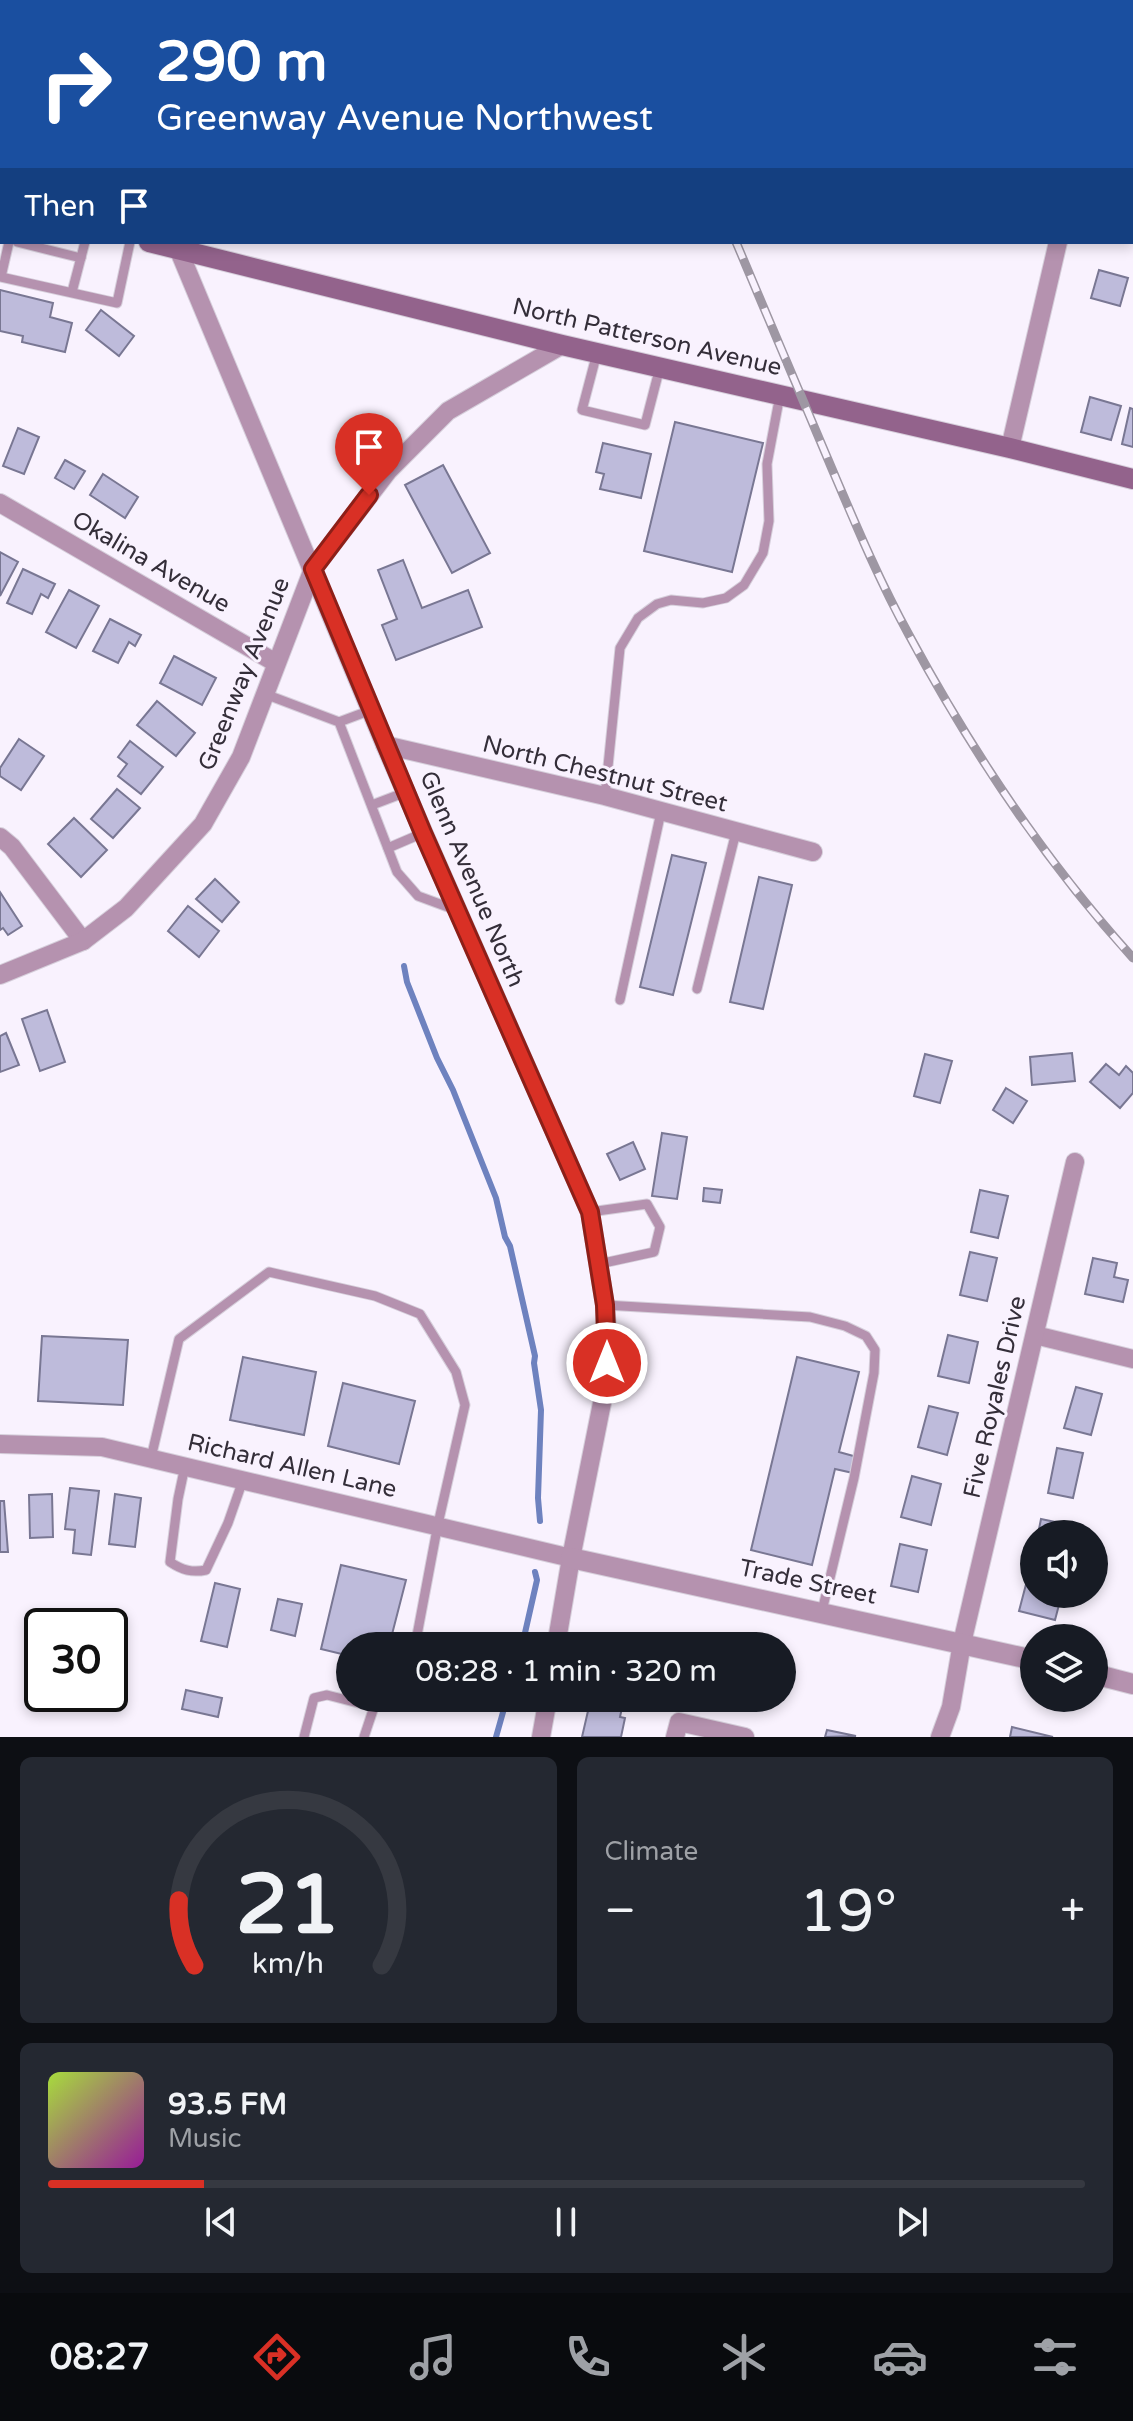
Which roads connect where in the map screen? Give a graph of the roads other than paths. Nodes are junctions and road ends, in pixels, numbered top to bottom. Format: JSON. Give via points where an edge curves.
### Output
{"nodes":[{"id":1,"x":9,"y":244,"type":"edge"},
{"id":2,"x":25,"y":244,"type":"edge"},
{"id":3,"x":84,"y":244,"type":"edge"},
{"id":4,"x":130,"y":244,"type":"edge"},
{"id":5,"x":1058,"y":244,"type":"edge"},
{"id":6,"x":177,"y":246,"type":"edge"},
{"id":7,"x":81,"y":258,"type":"junction"},
{"id":8,"x":72,"y":292,"type":"junction"},
{"id":9,"x":562,"y":345,"type":"junction"},
{"id":10,"x":597,"y":353,"type":"junction"},
{"id":11,"x":660,"y":367,"type":"junction"},
{"id":12,"x":780,"y":395,"type":"junction"},
{"id":13,"x":1010,"y":448,"type":"junction"},
{"id":14,"x":1133,"y":479,"type":"edge"},
{"id":15,"x":0,"y":503,"type":"edge"},
{"id":16,"x":313,"y":569,"type":"junction"},
{"id":17,"x":276,"y":663,"type":"junction"},
{"id":18,"x":264,"y":694,"type":"junction"},
{"id":19,"x":371,"y":710,"type":"junction"},
{"id":20,"x":339,"y":722,"type":"junction"},
{"id":21,"x":385,"y":745,"type":"junction"},
{"id":22,"x":406,"y":792,"type":"junction"},
{"id":23,"x":605,"y":796,"type":"junction"},
{"id":24,"x":372,"y":805,"type":"junction"},
{"id":25,"x":661,"y":812,"type":"junction"},
{"id":26,"x":736,"y":832,"type":"junction"},
{"id":27,"x":423,"y":833,"type":"junction"},
{"id":28,"x":0,"y":837,"type":"edge"},
{"id":29,"x":388,"y":848,"type":"junction"},
{"id":30,"x":813,"y":852,"type":"dead end"},
{"id":31,"x":456,"y":910,"type":"junction"},
{"id":32,"x":83,"y":941,"type":"junction"},
{"id":33,"x":0,"y":975,"type":"edge"},
{"id":34,"x":697,"y":989,"type":"dead end"},
{"id":35,"x":620,"y":1000,"type":"dead end"},
{"id":36,"x":1075,"y":1162,"type":"dead end"},
{"id":37,"x":590,"y":1212,"type":"junction"},
{"id":38,"x":599,"y":1264,"type":"junction"},
{"id":39,"x":605,"y":1305,"type":"junction"},
{"id":40,"x":1035,"y":1335,"type":"junction"},
{"id":41,"x":1133,"y":1359,"type":"edge"},
{"id":42,"x":0,"y":1444,"type":"edge"},
{"id":43,"x":151,"y":1458,"type":"junction"},
{"id":44,"x":185,"y":1466,"type":"junction"},
{"id":45,"x":243,"y":1479,"type":"junction"},
{"id":46,"x":438,"y":1524,"type":"junction"},
{"id":47,"x":571,"y":1558,"type":"junction"},
{"id":48,"x":822,"y":1611,"type":"junction"},
{"id":49,"x":418,"y":1632,"type":"edge"},
{"id":50,"x":558,"y":1632,"type":"edge"},
{"id":51,"x":962,"y":1643,"type":"junction"},
{"id":52,"x":1020,"y":1657,"type":"edge"},
{"id":53,"x":1108,"y":1678,"type":"edge"},
{"id":54,"x":1133,"y":1684,"type":"edge"},
{"id":55,"x":336,"y":1697,"type":"edge"},
{"id":56,"x":372,"y":1712,"type":"edge"},
{"id":57,"x":545,"y":1712,"type":"edge"},
{"id":58,"x":304,"y":1737,"type":"edge"},
{"id":59,"x":364,"y":1737,"type":"edge"},
{"id":60,"x":541,"y":1737,"type":"edge"},
{"id":61,"x":675,"y":1737,"type":"edge"},
{"id":62,"x":745,"y":1737,"type":"edge"},
{"id":63,"x":940,"y":1737,"type":"edge"}],
"edges":[{"from":1,"to":8,"type":"lane","via":[[1,277]]},
{"from":2,"to":7,"type":"lane"},
{"from":3,"to":7,"type":"lane"},
{"from":4,"to":8,"type":"lane","via":[[117,303]]},
{"from":5,"to":13,"type":"street"},
{"from":6,"to":9,"type":"main road","name":"North Patterson Avenue"},
{"from":6,"to":16,"type":"street","name":"Glenn Avenue North"},
{"from":7,"to":8,"type":"lane"},
{"from":9,"to":10,"type":"main road","name":"North Patterson Avenue"},
{"from":9,"to":16,"type":"street","name":"Greenway Avenue","via":[[448,411],[388,471]]},
{"from":10,"to":11,"type":"main road","name":"North Patterson Avenue"},
{"from":10,"to":11,"type":"lane","via":[[582,410],[645,425]]},
{"from":11,"to":12,"type":"main road","name":"North Patterson Avenue"},
{"from":12,"to":13,"type":"main road","name":"North Patterson Avenue"},
{"from":12,"to":23,"type":"lane","via":[[767,464],[769,521],[763,553],[744,585],[726,598],[703,603],[671,600],[638,618],[620,648]]},
{"from":13,"to":14,"type":"main road","name":"North Patterson Avenue"},
{"from":15,"to":17,"type":"street","name":"Okalina Avenue"},
{"from":16,"to":17,"type":"street","name":"Greenway Avenue"},
{"from":16,"to":19,"type":"street","name":"Glenn Avenue North"},
{"from":17,"to":18,"type":"street","name":"Greenway Avenue"},
{"from":18,"to":20,"type":"lane"},
{"from":18,"to":32,"type":"street","name":"Greenway Avenue","via":[[241,757],[203,824],[126,908]]},
{"from":19,"to":20,"type":"lane"},
{"from":19,"to":21,"type":"street","name":"Glenn Avenue North"},
{"from":20,"to":24,"type":"lane"},
{"from":21,"to":22,"type":"street","name":"Glenn Avenue North"},
{"from":21,"to":23,"type":"street","name":"North Chestnut Street"},
{"from":22,"to":24,"type":"lane"},
{"from":22,"to":27,"type":"street","name":"Glenn Avenue North"},
{"from":23,"to":25,"type":"street","name":"North Chestnut Street"},
{"from":24,"to":29,"type":"lane"},
{"from":25,"to":26,"type":"street","name":"North Chestnut Street"},
{"from":25,"to":35,"type":"lane"},
{"from":26,"to":30,"type":"street","name":"North Chestnut Street"},
{"from":26,"to":34,"type":"lane"},
{"from":27,"to":29,"type":"lane"},
{"from":27,"to":31,"type":"street","name":"Glenn Avenue North"},
{"from":28,"to":32,"type":"street"},
{"from":29,"to":31,"type":"lane","via":[[397,872],[418,896]]},
{"from":31,"to":37,"type":"street","name":"Glenn Avenue North"},
{"from":32,"to":33,"type":"street","name":"Greenway Avenue"},
{"from":36,"to":40,"type":"street","name":"Five Royales Drive"},
{"from":37,"to":38,"type":"street","name":"Glenn Avenue North"},
{"from":37,"to":38,"type":"lane","via":[[647,1204],[660,1227],[654,1252]]},
{"from":38,"to":39,"type":"street","name":"Glenn Avenue North"},
{"from":39,"to":47,"type":"street","name":"Glenn Avenue North","via":[[605,1388]]},
{"from":39,"to":48,"type":"lane","via":[[810,1317],[866,1336],[875,1350],[874,1373]]},
{"from":40,"to":41,"type":"street"},
{"from":40,"to":51,"type":"street","name":"Five Royales Drive"},
{"from":42,"to":43,"type":"street","name":"Richard Allen Lane","via":[[102,1447]]},
{"from":43,"to":44,"type":"street","name":"Richard Allen Lane"},
{"from":43,"to":46,"type":"lane","via":[[179,1339],[244,1289],[269,1272],[375,1296],[420,1314],[456,1372],[465,1405]]},
{"from":44,"to":45,"type":"street","name":"Richard Allen Lane"},
{"from":44,"to":45,"type":"lane","via":[[170,1562],[182,1570],[206,1570]]},
{"from":45,"to":46,"type":"street","name":"Richard Allen Lane"},
{"from":46,"to":47,"type":"street","name":"Richard Allen Lane"},
{"from":46,"to":49,"type":"lane"},
{"from":47,"to":48,"type":"street","name":"Trade Street"},
{"from":47,"to":50,"type":"street","name":"Glenn Avenue North"},
{"from":48,"to":51,"type":"street","name":"Trade Street"},
{"from":51,"to":52,"type":"street","name":"Trade Street"},
{"from":51,"to":63,"type":"street","name":"Five Royales Drive"},
{"from":53,"to":54,"type":"street"},
{"from":55,"to":58,"type":"lane","via":[[314,1698]]},
{"from":56,"to":59,"type":"lane"},
{"from":57,"to":60,"type":"street"},
{"from":61,"to":62,"type":"street","via":[[679,1722]]}]}
